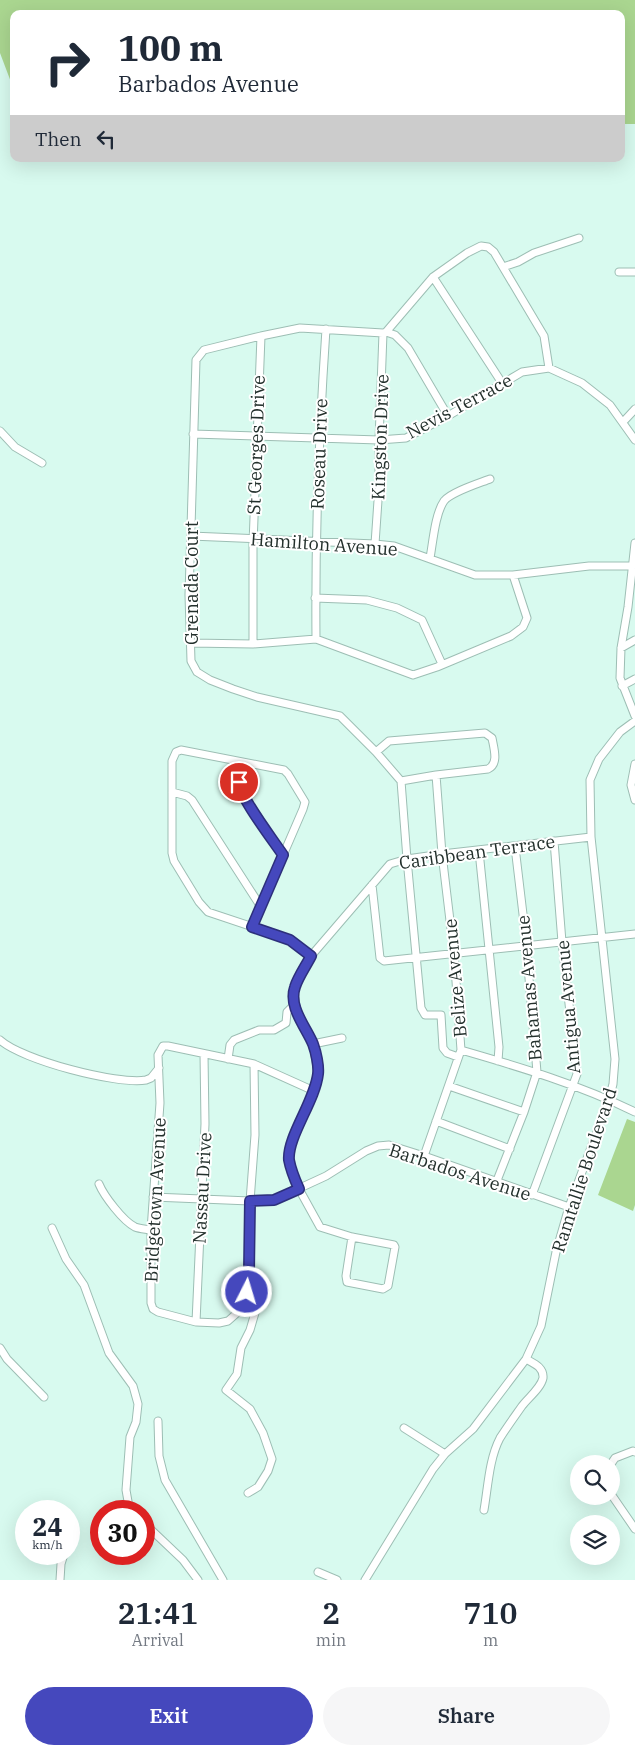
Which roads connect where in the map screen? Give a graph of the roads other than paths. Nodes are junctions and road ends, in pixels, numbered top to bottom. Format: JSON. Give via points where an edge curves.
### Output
{"nodes":[{"id":1,"x":579,"y":238,"type":"dead end"},
{"id":2,"x":503,"y":267,"type":"junction"},
{"id":3,"x":619,"y":272,"type":"dead end"},
{"id":4,"x":635,"y":272,"type":"edge"},
{"id":5,"x":433,"y":277,"type":"junction"},
{"id":6,"x":326,"y":329,"type":"junction"},
{"id":7,"x":385,"y":333,"type":"junction"},
{"id":8,"x":261,"y":336,"type":"junction"},
{"id":9,"x":549,"y":368,"type":"junction"},
{"id":10,"x":502,"y":383,"type":"junction"},
{"id":11,"x":635,"y":409,"type":"edge"},
{"id":12,"x":448,"y":416,"type":"junction"},
{"id":13,"x":623,"y":422,"type":"junction"},
{"id":14,"x":0,"y":432,"type":"edge"},
{"id":15,"x":193,"y":434,"type":"junction"},
{"id":16,"x":256,"y":436,"type":"junction"},
{"id":17,"x":319,"y":438,"type":"junction"},
{"id":18,"x":379,"y":440,"type":"junction"},
{"id":19,"x":635,"y":440,"type":"edge"},
{"id":20,"x":42,"y":463,"type":"dead end"},
{"id":21,"x":490,"y":479,"type":"dead end"},
{"id":22,"x":190,"y":536,"type":"junction"},
{"id":23,"x":253,"y":539,"type":"junction"},
{"id":24,"x":316,"y":541,"type":"junction"},
{"id":25,"x":635,"y":543,"type":"edge"},
{"id":26,"x":375,"y":544,"type":"junction"},
{"id":27,"x":430,"y":558,"type":"junction"},
{"id":28,"x":632,"y":566,"type":"junction"},
{"id":29,"x":513,"y":575,"type":"junction"},
{"id":30,"x":315,"y":598,"type":"junction"},
{"id":31,"x":316,"y":639,"type":"junction"},
{"id":32,"x":635,"y":640,"type":"edge"},
{"id":33,"x":191,"y":643,"type":"junction"},
{"id":34,"x":253,"y":644,"type":"junction"},
{"id":35,"x":622,"y":648,"type":"junction"},
{"id":36,"x":442,"y":664,"type":"junction"},
{"id":37,"x":635,"y":679,"type":"edge"},
{"id":38,"x":622,"y":686,"type":"junction"},
{"id":39,"x":635,"y":716,"type":"edge"},
{"id":40,"x":635,"y":721,"type":"edge"},
{"id":41,"x":376,"y":752,"type":"junction"},
{"id":42,"x":242,"y":762,"type":"junction"},
{"id":43,"x":635,"y":764,"type":"edge"},
{"id":44,"x":436,"y":775,"type":"junction"},
{"id":45,"x":401,"y":781,"type":"junction"},
{"id":46,"x":172,"y":792,"type":"junction"},
{"id":47,"x":635,"y":800,"type":"edge"},
{"id":48,"x":592,"y":837,"type":"junction"},
{"id":49,"x":554,"y":841,"type":"junction"},
{"id":50,"x":515,"y":847,"type":"junction"},
{"id":51,"x":479,"y":851,"type":"junction"},
{"id":52,"x":442,"y":854,"type":"junction"},
{"id":53,"x":283,"y":855,"type":"junction"},
{"id":54,"x":407,"y":859,"type":"junction"},
{"id":55,"x":372,"y":885,"type":"junction"},
{"id":56,"x":261,"y":907,"type":"junction"},
{"id":57,"x":252,"y":927,"type":"junction"},
{"id":58,"x":635,"y":934,"type":"edge"},
{"id":59,"x":602,"y":938,"type":"junction"},
{"id":60,"x":562,"y":942,"type":"junction"},
{"id":61,"x":526,"y":946,"type":"junction"},
{"id":62,"x":489,"y":950,"type":"junction"},
{"id":63,"x":454,"y":954,"type":"junction"},
{"id":64,"x":311,"y":956,"type":"junction"},
{"id":65,"x":416,"y":958,"type":"junction"},
{"id":66,"x":295,"y":1004,"type":"junction"},
{"id":67,"x":342,"y":1038,"type":"dead end"},
{"id":68,"x":0,"y":1040,"type":"edge"},
{"id":69,"x":313,"y":1044,"type":"junction"},
{"id":70,"x":204,"y":1054,"type":"junction"},
{"id":71,"x":460,"y":1054,"type":"junction"},
{"id":72,"x":228,"y":1059,"type":"junction"},
{"id":73,"x":498,"y":1061,"type":"junction"},
{"id":74,"x":254,"y":1064,"type":"junction"},
{"id":75,"x":159,"y":1068,"type":"junction"},
{"id":76,"x":536,"y":1072,"type":"junction"},
{"id":77,"x":449,"y":1086,"type":"junction"},
{"id":78,"x":573,"y":1087,"type":"junction"},
{"id":79,"x":314,"y":1092,"type":"junction"},
{"id":80,"x":609,"y":1099,"type":"junction"},
{"id":81,"x":524,"y":1112,"type":"junction"},
{"id":82,"x":635,"y":1112,"type":"edge"},
{"id":83,"x":436,"y":1121,"type":"junction"},
{"id":84,"x":510,"y":1148,"type":"junction"},
{"id":85,"x":424,"y":1156,"type":"junction"},
{"id":86,"x":496,"y":1183,"type":"junction"},
{"id":87,"x":99,"y":1184,"type":"dead end"},
{"id":88,"x":299,"y":1189,"type":"junction"},
{"id":89,"x":532,"y":1195,"type":"junction"},
{"id":90,"x":153,"y":1197,"type":"junction"},
{"id":91,"x":201,"y":1199,"type":"junction"},
{"id":92,"x":250,"y":1201,"type":"junction"},
{"id":93,"x":569,"y":1207,"type":"junction"},
{"id":94,"x":52,"y":1228,"type":"dead end"},
{"id":95,"x":151,"y":1230,"type":"junction"},
{"id":96,"x":352,"y":1237,"type":"junction"},
{"id":97,"x":247,"y":1292,"type":"junction"},
{"id":98,"x":196,"y":1322,"type":"junction"},
{"id":99,"x":0,"y":1348,"type":"edge"},
{"id":100,"x":526,"y":1359,"type":"junction"},
{"id":101,"x":44,"y":1397,"type":"dead end"},
{"id":102,"x":158,"y":1421,"type":"dead end"},
{"id":103,"x":404,"y":1428,"type":"dead end"},
{"id":104,"x":635,"y":1452,"type":"edge"},
{"id":105,"x":445,"y":1454,"type":"junction"},
{"id":106,"x":620,"y":1456,"type":"edge"},
{"id":107,"x":248,"y":1493,"type":"dead end"},
{"id":108,"x":128,"y":1500,"type":"edge"},
{"id":109,"x":618,"y":1505,"type":"edge"},
{"id":110,"x":484,"y":1510,"type":"dead end"},
{"id":111,"x":635,"y":1530,"type":"edge"},
{"id":112,"x":155,"y":1533,"type":"edge"},
{"id":113,"x":61,"y":1565,"type":"edge"},
{"id":114,"x":318,"y":1572,"type":"dead end"},
{"id":115,"x":60,"y":1580,"type":"edge"},
{"id":116,"x":198,"y":1580,"type":"edge"},
{"id":117,"x":223,"y":1580,"type":"edge"},
{"id":118,"x":337,"y":1580,"type":"edge"},
{"id":119,"x":366,"y":1580,"type":"edge"}],
"edges":[{"from":1,"to":2,"type":"street"},
{"from":2,"to":5,"type":"street","via":[[494,252],[481,246]]},
{"from":2,"to":9,"type":"street","via":[[544,336]]},
{"from":3,"to":4,"type":"street"},
{"from":5,"to":7,"type":"street"},
{"from":5,"to":10,"type":"street"},
{"from":6,"to":7,"type":"street","name":"Grenada Court"},
{"from":6,"to":8,"type":"street","name":"Grenada Court","via":[[300,328]]},
{"from":6,"to":17,"type":"street","name":"Roseau Drive"},
{"from":7,"to":12,"type":"street","via":[[395,335],[408,348]]},
{"from":7,"to":18,"type":"street","name":"Kingston Drive"},
{"from":8,"to":15,"type":"street","name":"Grenada Court","via":[[204,350],[196,360]]},
{"from":8,"to":16,"type":"street","name":"St Georges Drive"},
{"from":9,"to":10,"type":"street","name":"Nevis Terrace","via":[[522,372]]},
{"from":9,"to":13,"type":"street","via":[[582,383],[610,405]]},
{"from":10,"to":12,"type":"street","name":"Nevis Terrace"},
{"from":11,"to":13,"type":"street"},
{"from":12,"to":18,"type":"street","name":"Nevis Terrace","via":[[406,438]]},
{"from":13,"to":19,"type":"street"},
{"from":14,"to":20,"type":"street","via":[[15,447]]},
{"from":15,"to":16,"type":"street","name":"Nevis Terrace"},
{"from":15,"to":22,"type":"street","name":"Grenada Court"},
{"from":16,"to":17,"type":"street","name":"Nevis Terrace"},
{"from":16,"to":23,"type":"street","name":"St Georges Drive"},
{"from":17,"to":18,"type":"street","name":"Nevis Terrace"},
{"from":17,"to":24,"type":"street","name":"Roseau Drive"},
{"from":18,"to":26,"type":"street","name":"Kingston Drive"},
{"from":21,"to":27,"type":"street","via":[[445,500]]},
{"from":22,"to":23,"type":"street","name":"Hamilton Avenue"},
{"from":22,"to":33,"type":"street","name":"Grenada Court"},
{"from":23,"to":24,"type":"street","name":"Hamilton Avenue"},
{"from":23,"to":34,"type":"street","name":"St Georges Drive"},
{"from":24,"to":26,"type":"street","name":"Hamilton Avenue"},
{"from":24,"to":30,"type":"street","name":"Roseau Drive"},
{"from":25,"to":28,"type":"street"},
{"from":26,"to":27,"type":"street","name":"Hamilton Avenue","via":[[394,546]]},
{"from":27,"to":29,"type":"street","name":"Hamilton Avenue","via":[[476,575]]},
{"from":28,"to":29,"type":"street","name":"Hamilton Avenue","via":[[589,566]]},
{"from":28,"to":35,"type":"street"},
{"from":29,"to":36,"type":"street","via":[[527,618],[523,627],[511,636]]},
{"from":30,"to":31,"type":"street","name":"Roseau Drive"},
{"from":30,"to":36,"type":"street","via":[[367,600],[397,608],[422,620]]},
{"from":31,"to":34,"type":"street"},
{"from":31,"to":36,"type":"street","via":[[413,675]]},
{"from":32,"to":35,"type":"street"},
{"from":33,"to":34,"type":"street"},
{"from":33,"to":41,"type":"street","name":"Grenada Court","via":[[191,661],[197,672],[210,680],[257,698],[340,716]]},
{"from":35,"to":38,"type":"street"},
{"from":37,"to":38,"type":"street"},
{"from":38,"to":39,"type":"street"},
{"from":40,"to":48,"type":"street","name":"Ramtallie Boulevard","via":[[620,732],[599,759],[590,780]]},
{"from":41,"to":44,"type":"street","via":[[389,741],[485,733],[492,738],[495,759],[492,767]]},
{"from":41,"to":45,"type":"street","name":"Grenada Court"},
{"from":42,"to":46,"type":"street","via":[[176,752],[172,761]]},
{"from":42,"to":53,"type":"street","via":[[239,788]]},
{"from":42,"to":53,"type":"street","via":[[284,770],[304,802]]},
{"from":43,"to":47,"type":"street","via":[[631,785]]},
{"from":44,"to":45,"type":"street"},
{"from":44,"to":52,"type":"street","name":"Belize Avenue"},
{"from":45,"to":54,"type":"street"},
{"from":46,"to":56,"type":"street","via":[[192,800]]},
{"from":46,"to":57,"type":"street","via":[[172,853],[198,902],[208,912]]},
{"from":48,"to":49,"type":"street","name":"Caribbean Terrace"},
{"from":48,"to":59,"type":"street","name":"Ramtallie Boulevard"},
{"from":49,"to":50,"type":"street","name":"Caribbean Terrace"},
{"from":49,"to":60,"type":"street","name":"Antigua Avenue"},
{"from":50,"to":51,"type":"street","name":"Caribbean Terrace"},
{"from":50,"to":61,"type":"street","name":"Bahamas Avenue"},
{"from":51,"to":52,"type":"street","name":"Caribbean Terrace"},
{"from":51,"to":62,"type":"street"},
{"from":52,"to":54,"type":"street","name":"Caribbean Terrace"},
{"from":52,"to":63,"type":"street","name":"Belize Avenue"},
{"from":53,"to":56,"type":"street"},
{"from":54,"to":55,"type":"street","name":"Caribbean Terrace","via":[[390,864]]},
{"from":54,"to":65,"type":"street"},
{"from":55,"to":64,"type":"street","name":"Caribbean Terrace"},
{"from":55,"to":65,"type":"street","via":[[380,958],[384,961]]},
{"from":56,"to":57,"type":"street"},
{"from":57,"to":64,"type":"street","via":[[290,940]]},
{"from":58,"to":59,"type":"street"},
{"from":59,"to":60,"type":"street"},
{"from":59,"to":80,"type":"street","name":"Ramtallie Boulevard","via":[[615,1059]]},
{"from":60,"to":61,"type":"street"},
{"from":60,"to":78,"type":"street","name":"Antigua Avenue","via":[[577,1074]]},
{"from":61,"to":62,"type":"street"},
{"from":61,"to":76,"type":"street","name":"Bahamas Avenue"},
{"from":62,"to":63,"type":"street"},
{"from":62,"to":73,"type":"street"},
{"from":63,"to":65,"type":"street"},
{"from":63,"to":71,"type":"street","name":"Belize Avenue"},
{"from":64,"to":66,"type":"street","name":"Caribbean Terrace","via":[[294,988]]},
{"from":65,"to":71,"type":"street","via":[[423,1014],[442,1015],[443,1048],[447,1053]]},
{"from":66,"to":69,"type":"street","name":"Caribbean Terrace"},
{"from":66,"to":72,"type":"street","via":[[287,1012],[284,1025],[234,1040]]},
{"from":67,"to":69,"type":"street"},
{"from":68,"to":75,"type":"street","via":[[31,1058],[107,1078],[146,1080]]},
{"from":69,"to":79,"type":"street","name":"Caribbean Terrace","via":[[318,1072]]},
{"from":70,"to":72,"type":"street"},
{"from":70,"to":75,"type":"street","name":"Bridgetown Avenue","via":[[163,1046],[158,1055]]},
{"from":70,"to":91,"type":"street","name":"Nassau Drive"},
{"from":71,"to":73,"type":"street"},
{"from":71,"to":77,"type":"street","name":"Belize Avenue"},
{"from":72,"to":74,"type":"street"},
{"from":73,"to":76,"type":"street"},
{"from":74,"to":79,"type":"street"},
{"from":74,"to":92,"type":"street","name":"Bridgetown Avenue","via":[[255,1135]]},
{"from":75,"to":90,"type":"street","name":"Bridgetown Avenue","via":[[160,1103]]},
{"from":76,"to":78,"type":"street"},
{"from":76,"to":81,"type":"street","name":"Bahamas Avenue"},
{"from":77,"to":81,"type":"street"},
{"from":77,"to":83,"type":"street","name":"Belize Avenue"},
{"from":78,"to":80,"type":"street"},
{"from":78,"to":89,"type":"street","name":"Antigua Avenue"},
{"from":79,"to":88,"type":"street","name":"Caribbean Terrace","via":[[290,1149],[289,1159]]},
{"from":80,"to":82,"type":"street"},
{"from":80,"to":93,"type":"street","name":"Ramtallie Boulevard"},
{"from":81,"to":84,"type":"street","name":"Bahamas Avenue"},
{"from":83,"to":84,"type":"street"},
{"from":83,"to":85,"type":"street","name":"Belize Avenue"},
{"from":84,"to":86,"type":"street","name":"Bahamas Avenue"},
{"from":85,"to":86,"type":"street","name":"Barbados Avenue"},
{"from":85,"to":88,"type":"street","name":"Barbados Avenue","via":[[389,1145],[378,1146]]},
{"from":86,"to":89,"type":"street","name":"Barbados Avenue"},
{"from":87,"to":95,"type":"street","via":[[129,1223]]},
{"from":88,"to":92,"type":"street","name":"Barbados Avenue","via":[[274,1200]]},
{"from":88,"to":96,"type":"street","name":"Caribbean Terrace","via":[[320,1227]]},
{"from":89,"to":93,"type":"street","name":"Barbados Avenue"},
{"from":90,"to":91,"type":"street","name":"Barbados Avenue"},
{"from":90,"to":95,"type":"street","name":"Bridgetown Avenue"},
{"from":91,"to":92,"type":"street","name":"Barbados Avenue"},
{"from":91,"to":98,"type":"street","name":"Nassau Drive"},
{"from":92,"to":97,"type":"street","name":"Bridgetown Avenue"},
{"from":93,"to":100,"type":"street","name":"Ramtallie Boulevard","via":[[541,1326]]},
{"from":94,"to":108,"type":"street","via":[[66,1259],[84,1285],[109,1353],[133,1386],[138,1404],[130,1437]]},
{"from":95,"to":98,"type":"street","name":"Bridgetown Avenue","via":[[153,1309]]},
{"from":96,"to":96,"type":"street","name":"Caribbean Terrace","via":[[394,1245],[386,1288],[347,1282]]},
{"from":97,"to":98,"type":"street","name":"Bridgetown Avenue","via":[[245,1303],[228,1321]]},
{"from":97,"to":107,"type":"street","via":[[256,1295],[257,1306],[241,1348],[238,1374],[226,1390],[250,1408],[272,1459],[258,1487]]},
{"from":99,"to":101,"type":"street"},
{"from":100,"to":105,"type":"street","name":"Ramtallie Boulevard","via":[[473,1429]]},
{"from":100,"to":110,"type":"street","via":[[542,1370],[543,1378],[495,1450]]},
{"from":102,"to":117,"type":"street","via":[[159,1456],[165,1480]]},
{"from":103,"to":105,"type":"street"},
{"from":104,"to":106,"type":"street","via":[[632,1450]]},
{"from":105,"to":119,"type":"street","name":"Ramtallie Boulevard"},
{"from":109,"to":111,"type":"street"},
{"from":112,"to":116,"type":"street","via":[[183,1560]]},
{"from":113,"to":115,"type":"street"},
{"from":114,"to":118,"type":"street"}]}
